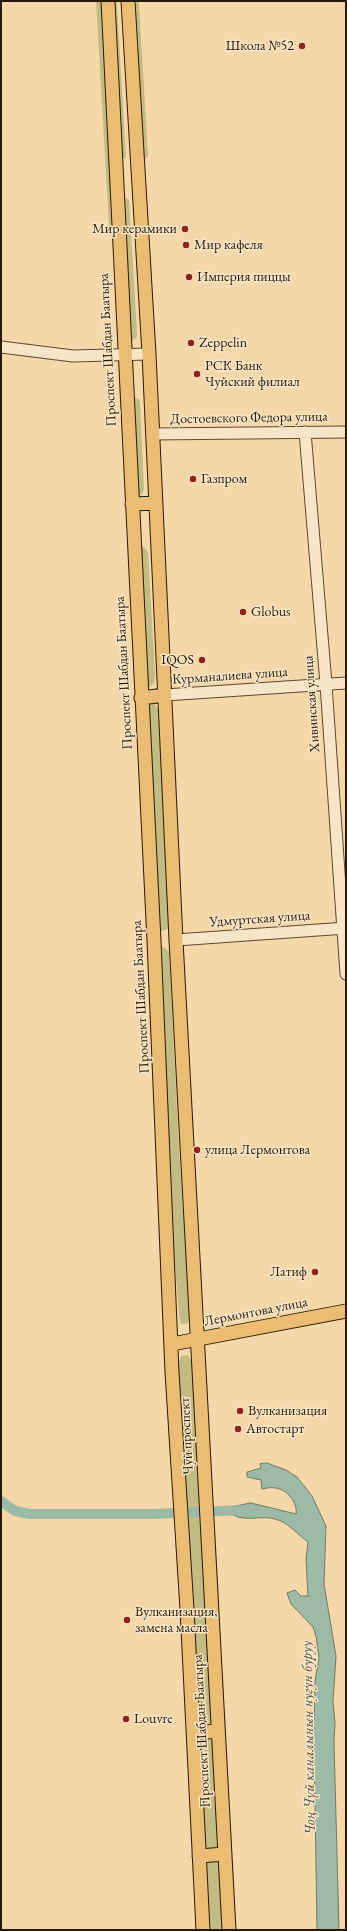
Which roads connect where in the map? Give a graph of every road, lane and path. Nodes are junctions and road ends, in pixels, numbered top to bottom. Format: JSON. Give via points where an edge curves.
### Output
{"nodes":[{"id":1,"x":108,"y":1,"type":"edge"},
{"id":2,"x":128,"y":1,"type":"edge"},
{"id":3,"x":138,"y":174,"type":"junction"},
{"id":4,"x":116,"y":176,"type":"junction"},
{"id":5,"x":1,"y":347,"type":"edge"},
{"id":6,"x":149,"y":354,"type":"junction"},
{"id":7,"x":125,"y":355,"type":"junction"},
{"id":8,"x":305,"y":432,"type":"junction"},
{"id":9,"x":346,"y":432,"type":"edge"},
{"id":10,"x":152,"y":434,"type":"junction"},
{"id":11,"x":156,"y":503,"type":"junction"},
{"id":12,"x":132,"y":504,"type":"junction"},
{"id":13,"x":157,"y":541,"type":"junction"},
{"id":14,"x":134,"y":543,"type":"junction"},
{"id":15,"x":346,"y":683,"type":"edge"},
{"id":16,"x":326,"y":684,"type":"junction"},
{"id":17,"x":165,"y":695,"type":"junction"},
{"id":18,"x":141,"y":698,"type":"junction"},
{"id":19,"x":344,"y":928,"type":"edge"},
{"id":20,"x":176,"y":940,"type":"junction"},
{"id":21,"x":154,"y":941,"type":"junction"},
{"id":22,"x":346,"y":974,"type":"edge"},
{"id":23,"x":346,"y":1311,"type":"edge"},
{"id":24,"x":197,"y":1340,"type":"junction"},
{"id":25,"x":172,"y":1344,"type":"junction"},
{"id":26,"x":208,"y":1531,"type":"joint"},
{"id":27,"x":182,"y":1532,"type":"joint"},
{"id":28,"x":218,"y":1731,"type":"junction"},
{"id":29,"x":193,"y":1733,"type":"junction"},
{"id":30,"x":225,"y":1854,"type":"junction"},
{"id":31,"x":199,"y":1856,"type":"junction"},
{"id":32,"x":203,"y":1930,"type":"edge"},
{"id":33,"x":229,"y":1930,"type":"edge"}],
"edges":[{"from":1,"to":4,"type":"main road","name":"Проспект Шабдан Баатыра"},
{"from":2,"to":3,"type":"main road"},
{"from":3,"to":4,"type":"main road"},
{"from":3,"to":6,"type":"main road"},
{"from":4,"to":7,"type":"main road","name":"Проспект Шабдан Баатыра"},
{"from":5,"to":7,"type":"street","via":[[73,356]]},
{"from":6,"to":7,"type":"street"},
{"from":6,"to":10,"type":"main road"},
{"from":7,"to":12,"type":"main road","name":"Проспект Шабдан Баатыра"},
{"from":8,"to":9,"type":"street","name":"Достоевского Федора улица"},
{"from":8,"to":10,"type":"street","name":"Достоевского Федора улица"},
{"from":8,"to":16,"type":"street","name":"Хивинская улица"},
{"from":10,"to":11,"type":"main road"},
{"from":11,"to":12,"type":"main road"},
{"from":11,"to":13,"type":"main road"},
{"from":12,"to":14,"type":"main road","name":"Проспект Шабдан Баатыра"},
{"from":13,"to":14,"type":"main road"},
{"from":13,"to":17,"type":"main road"},
{"from":14,"to":18,"type":"main road","name":"Проспект Шабдан Баатыра"},
{"from":15,"to":16,"type":"street","name":"Курманалиева улица"},
{"from":16,"to":17,"type":"street","name":"Курманалиева улица"},
{"from":16,"to":19,"type":"street","name":"Хивинская улица"},
{"from":17,"to":18,"type":"main road"},
{"from":17,"to":20,"type":"main road"},
{"from":18,"to":21,"type":"main road","name":"Проспект Шабдан Баатыра"},
{"from":19,"to":20,"type":"street","name":"Удмуртская улица"},
{"from":19,"to":22,"type":"street","name":"Хивинская улица"},
{"from":20,"to":21,"type":"main road"},
{"from":20,"to":24,"type":"main road"},
{"from":21,"to":25,"type":"main road","name":"Проспект Шабдан Баатыра"},
{"from":23,"to":24,"type":"main road","name":"Лермонтова улица"},
{"from":24,"to":25,"type":"main road","name":"Лермонтова улица"},
{"from":24,"to":26,"type":"main road","name":"Чуй проспект"},
{"from":25,"to":27,"type":"main road","name":"Чуй проспект"},
{"from":26,"to":28,"type":"main road","name":"Проспект Шабдан Баатыра"},
{"from":27,"to":29,"type":"main road","name":"Проспект Шабдан Баатыра"},
{"from":28,"to":29,"type":"main road"},
{"from":28,"to":30,"type":"main road","name":"Проспект Шабдан Баатыра"},
{"from":29,"to":31,"type":"main road","name":"Проспект Шабдан Баатыра"},
{"from":30,"to":31,"type":"main road"},
{"from":30,"to":33,"type":"main road","name":"Проспект Шабдан Баатыра"},
{"from":31,"to":32,"type":"main road","name":"Проспект Шабдан Баатыра"}]}
